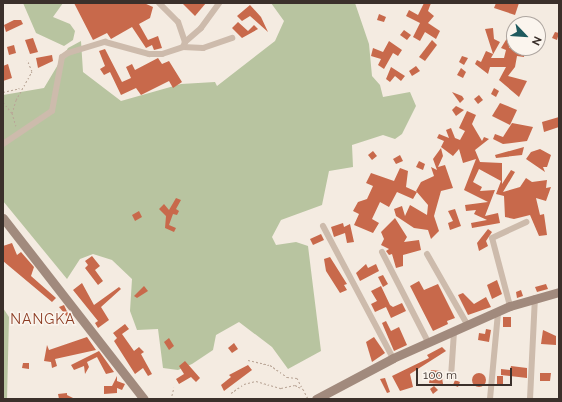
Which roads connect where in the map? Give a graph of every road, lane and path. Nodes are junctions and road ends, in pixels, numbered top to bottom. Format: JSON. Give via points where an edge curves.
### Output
{"nodes":[{"id":1,"x":159,"y":3,"type":"edge"},
{"id":2,"x":219,"y":3,"type":"edge"},
{"id":3,"x":232,"y":38,"type":"dead end"},
{"id":4,"x":184,"y":44,"type":"junction"},
{"id":5,"x":27,"y":60,"type":"dead end"},
{"id":6,"x":20,"y":88,"type":"junction"},
{"id":7,"x":3,"y":92,"type":"edge"},
{"id":8,"x":3,"y":102,"type":"edge"},
{"id":9,"x":12,"y":113,"type":"junction"},
{"id":10,"x":18,"y":137,"type":"junction"},
{"id":11,"x":3,"y":144,"type":"edge"},
{"id":12,"x":3,"y":218,"type":"edge"},
{"id":13,"x":527,"y":222,"type":"dead end"},
{"id":14,"x":323,"y":226,"type":"dead end"},
{"id":15,"x":382,"y":252,"type":"dead end"},
{"id":16,"x":427,"y":254,"type":"dead end"},
{"id":17,"x":559,"y":292,"type":"edge"},
{"id":18,"x":536,"y":298,"type":"junction"},
{"id":19,"x":510,"y":306,"type":"junction"},
{"id":20,"x":498,"y":312,"type":"junction"},
{"id":21,"x":468,"y":326,"type":"junction"},
{"id":22,"x":454,"y":332,"type":"junction"},
{"id":23,"x":428,"y":342,"type":"junction"},
{"id":24,"x":393,"y":358,"type":"junction"},
{"id":25,"x":248,"y":360,"type":"dead end"},
{"id":26,"x":451,"y":377,"type":"dead end"},
{"id":27,"x":174,"y":387,"type":"dead end"},
{"id":28,"x":303,"y":389,"type":"junction"},
{"id":29,"x":231,"y":393,"type":"dead end"},
{"id":30,"x":144,"y":399,"type":"edge"},
{"id":31,"x":171,"y":399,"type":"edge"},
{"id":32,"x":308,"y":399,"type":"edge"},
{"id":33,"x":316,"y":399,"type":"edge"},
{"id":34,"x":490,"y":399,"type":"edge"},
{"id":35,"x":530,"y":399,"type":"edge"}],
"edges":[{"from":1,"to":4,"type":"street","via":[[178,22]]},
{"from":2,"to":4,"type":"street","via":[[201,28]]},
{"from":3,"to":4,"type":"street","via":[[203,48]]},
{"from":4,"to":10,"type":"street","via":[[162,54],[149,54],[105,42],[68,53],[62,57],[52,111]]},
{"from":5,"to":6,"type":"path","via":[[32,71]]},
{"from":6,"to":7,"type":"path"},
{"from":6,"to":9,"type":"path"},
{"from":8,"to":9,"type":"path"},
{"from":9,"to":10,"type":"path"},
{"from":10,"to":11,"type":"street"},
{"from":12,"to":30,"type":"street"},
{"from":13,"to":19,"type":"street","via":[[492,238]]},
{"from":14,"to":24,"type":"street"},
{"from":15,"to":23,"type":"street"},
{"from":16,"to":21,"type":"street"},
{"from":17,"to":18,"type":"street"},
{"from":18,"to":19,"type":"street"},
{"from":18,"to":35,"type":"street"},
{"from":19,"to":20,"type":"street"},
{"from":20,"to":21,"type":"street"},
{"from":20,"to":34,"type":"street"},
{"from":21,"to":22,"type":"street"},
{"from":22,"to":23,"type":"street"},
{"from":22,"to":26,"type":"street"},
{"from":23,"to":24,"type":"street"},
{"from":24,"to":33,"type":"street"},
{"from":25,"to":28,"type":"path","via":[[270,365],[287,377],[297,378]]},
{"from":27,"to":31,"type":"path"},
{"from":28,"to":29,"type":"path","via":[[295,384],[281,388],[256,381],[239,386]]},
{"from":28,"to":32,"type":"path"}]}
